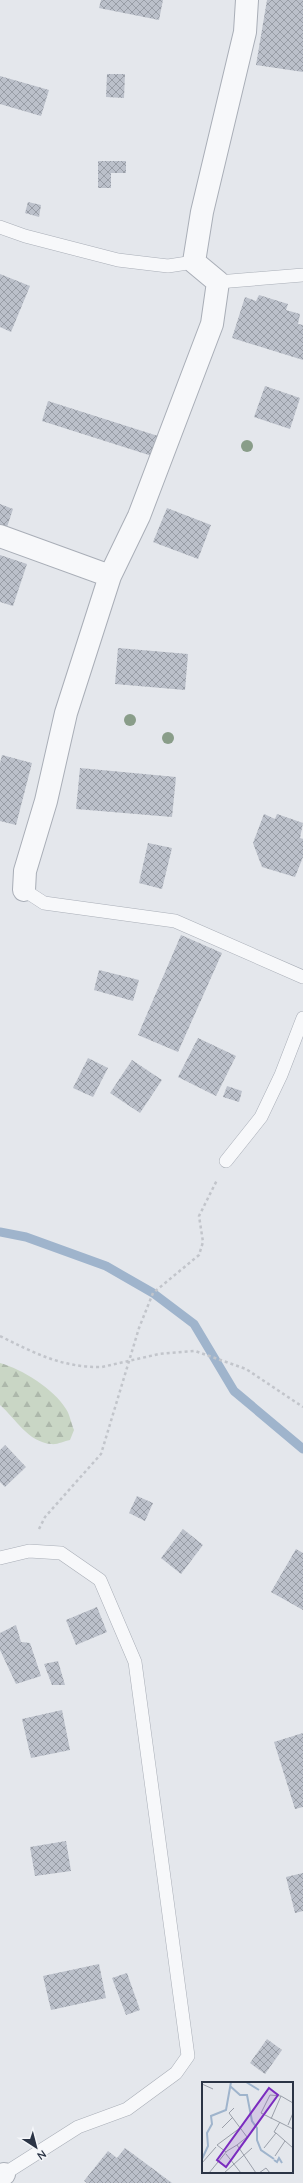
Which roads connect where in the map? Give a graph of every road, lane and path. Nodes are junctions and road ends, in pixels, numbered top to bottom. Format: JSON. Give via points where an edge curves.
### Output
{"nodes":[{"id":1,"x":247,"y":0,"type":"edge"},
{"id":2,"x":0,"y":226,"type":"edge"},
{"id":3,"x":194,"y":262,"type":"junction"},
{"id":4,"x":303,"y":275,"type":"edge"},
{"id":5,"x":218,"y":282,"type":"junction"},
{"id":6,"x":0,"y":536,"type":"edge"},
{"id":7,"x":110,"y":576,"type":"junction"},
{"id":8,"x":24,"y":890,"type":"joint"},
{"id":9,"x":303,"y":977,"type":"edge"},
{"id":10,"x":303,"y":1018,"type":"edge"},
{"id":11,"x":226,"y":1161,"type":"joint"},
{"id":12,"x":0,"y":1336,"type":"edge"},
{"id":13,"x":130,"y":1361,"type":"junction"},
{"id":14,"x":303,"y":1407,"type":"edge"},
{"id":15,"x":29,"y":1551,"type":"junction"},
{"id":16,"x":0,"y":1558,"type":"edge"},
{"id":17,"x":2,"y":2175,"type":"edge"}],
"edges":[{"from":1,"to":3,"type":"street","via":[[245,32],[202,212]]},
{"from":2,"to":3,"type":"lane","via":[[25,236],[118,260],[168,266]]},
{"from":3,"to":5,"type":"street"},
{"from":4,"to":5,"type":"lane"},
{"from":5,"to":7,"type":"street","via":[[212,324],[139,516]]},
{"from":6,"to":7,"type":"street"},
{"from":7,"to":8,"type":"street","via":[[66,713],[46,801],[24,871]]},
{"from":8,"to":9,"type":"lane","via":[[44,904],[175,921]]},
{"from":10,"to":11,"type":"lane","via":[[281,1075],[261,1117]]},
{"from":11,"to":13,"type":"path","via":[[199,1216],[203,1242],[199,1255],[153,1293],[139,1328]]},
{"from":12,"to":13,"type":"path","via":[[46,1359],[93,1368]]},
{"from":13,"to":14,"type":"path","via":[[159,1354],[195,1352],[246,1369]]},
{"from":13,"to":15,"type":"path","via":[[101,1454],[45,1517]]},
{"from":15,"to":16,"type":"lane"},
{"from":15,"to":17,"type":"lane","via":[[61,1553],[100,1580],[135,1662],[188,2056],[176,2073],[127,2109],[78,2127]]}]}
